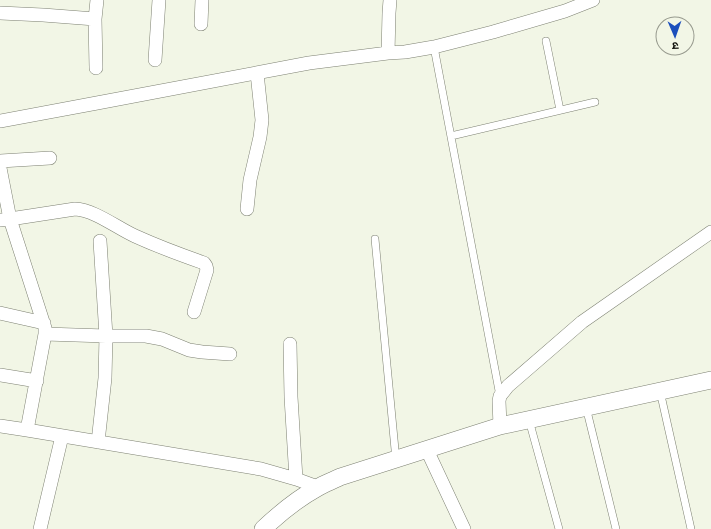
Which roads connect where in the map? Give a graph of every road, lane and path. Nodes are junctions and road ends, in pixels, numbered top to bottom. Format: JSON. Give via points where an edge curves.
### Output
{"nodes":[{"id":1,"x":97,"y":0,"type":"edge"},
{"id":2,"x":159,"y":0,"type":"edge"},
{"id":3,"x":202,"y":0,"type":"edge"},
{"id":4,"x":390,"y":0,"type":"edge"},
{"id":5,"x":593,"y":0,"type":"edge"},
{"id":6,"x":0,"y":13,"type":"edge"},
{"id":7,"x":95,"y":19,"type":"junction"},
{"id":8,"x":201,"y":24,"type":"dead end"},
{"id":9,"x":546,"y":41,"type":"dead end"},
{"id":10,"x":434,"y":47,"type":"junction"},
{"id":11,"x":388,"y":53,"type":"junction"},
{"id":12,"x":155,"y":60,"type":"dead end"},
{"id":13,"x":96,"y":68,"type":"dead end"},
{"id":14,"x":257,"y":73,"type":"junction"},
{"id":15,"x":595,"y":102,"type":"dead end"},
{"id":16,"x":560,"y":110,"type":"junction"},
{"id":17,"x":0,"y":121,"type":"edge"},
{"id":18,"x":451,"y":136,"type":"junction"},
{"id":19,"x":50,"y":158,"type":"dead end"},
{"id":20,"x":0,"y":161,"type":"edge"},
{"id":21,"x":0,"y":168,"type":"edge"},
{"id":22,"x":247,"y":209,"type":"dead end"},
{"id":23,"x":5,"y":220,"type":"edge"},
{"id":24,"x":711,"y":232,"type":"edge"},
{"id":25,"x":375,"y":239,"type":"dead end"},
{"id":26,"x":100,"y":241,"type":"dead end"},
{"id":27,"x":194,"y":312,"type":"dead end"},
{"id":28,"x":0,"y":313,"type":"edge"},
{"id":29,"x":45,"y":328,"type":"junction"},
{"id":30,"x":106,"y":336,"type":"junction"},
{"id":31,"x":290,"y":344,"type":"dead end"},
{"id":32,"x":230,"y":354,"type":"dead end"},
{"id":33,"x":0,"y":375,"type":"edge"},
{"id":34,"x":711,"y":380,"type":"edge"},
{"id":35,"x":37,"y":381,"type":"junction"},
{"id":36,"x":660,"y":391,"type":"junction"},
{"id":37,"x":500,"y":396,"type":"junction"},
{"id":38,"x":586,"y":407,"type":"junction"},
{"id":39,"x":529,"y":420,"type":"junction"},
{"id":40,"x":0,"y":426,"type":"edge"},
{"id":41,"x":500,"y":426,"type":"junction"},
{"id":42,"x":27,"y":430,"type":"junction"},
{"id":43,"x":62,"y":436,"type":"junction"},
{"id":44,"x":98,"y":442,"type":"junction"},
{"id":45,"x":427,"y":450,"type":"junction"},
{"id":46,"x":396,"y":460,"type":"junction"},
{"id":47,"x":296,"y":479,"type":"junction"},
{"id":48,"x":318,"y":487,"type":"junction"},
{"id":49,"x":40,"y":529,"type":"edge"},
{"id":50,"x":263,"y":529,"type":"edge"},
{"id":51,"x":464,"y":529,"type":"edge"},
{"id":52,"x":559,"y":529,"type":"edge"},
{"id":53,"x":616,"y":529,"type":"edge"},
{"id":54,"x":691,"y":529,"type":"edge"}],
"edges":[{"from":1,"to":7,"type":"street"},
{"from":2,"to":12,"type":"street"},
{"from":3,"to":8,"type":"street"},
{"from":4,"to":11,"type":"street"},
{"from":5,"to":10,"type":"street","via":[[565,11]]},
{"from":6,"to":7,"type":"street"},
{"from":7,"to":13,"type":"street"},
{"from":9,"to":16,"type":"lane"},
{"from":10,"to":11,"type":"street"},
{"from":10,"to":18,"type":"lane"},
{"from":11,"to":14,"type":"street","via":[[309,63]]},
{"from":14,"to":17,"type":"street"},
{"from":14,"to":22,"type":"street","via":[[262,120]]},
{"from":15,"to":16,"type":"lane"},
{"from":16,"to":18,"type":"lane"},
{"from":18,"to":37,"type":"lane"},
{"from":19,"to":20,"type":"street"},
{"from":21,"to":23,"type":"street"},
{"from":23,"to":27,"type":"street","via":[[80,209],[134,235],[204,263],[207,270]]},
{"from":23,"to":29,"type":"street"},
{"from":24,"to":37,"type":"street","via":[[582,322],[508,386]]},
{"from":25,"to":46,"type":"lane"},
{"from":26,"to":30,"type":"street"},
{"from":28,"to":29,"type":"street"},
{"from":29,"to":30,"type":"street"},
{"from":29,"to":35,"type":"street"},
{"from":30,"to":32,"type":"street","via":[[155,337],[189,350]]},
{"from":30,"to":44,"type":"street","via":[[105,378]]},
{"from":31,"to":47,"type":"street"},
{"from":33,"to":35,"type":"street"},
{"from":34,"to":36,"type":"street"},
{"from":35,"to":42,"type":"street"},
{"from":36,"to":38,"type":"street"},
{"from":36,"to":54,"type":"lane"},
{"from":37,"to":41,"type":"street"},
{"from":38,"to":39,"type":"street"},
{"from":38,"to":53,"type":"lane"},
{"from":39,"to":41,"type":"street"},
{"from":39,"to":52,"type":"lane"},
{"from":40,"to":42,"type":"street"},
{"from":41,"to":45,"type":"street"},
{"from":42,"to":43,"type":"street"},
{"from":43,"to":44,"type":"street"},
{"from":43,"to":49,"type":"street"},
{"from":44,"to":47,"type":"street","via":[[261,469]]},
{"from":45,"to":46,"type":"street"},
{"from":45,"to":51,"type":"street"},
{"from":46,"to":48,"type":"street","via":[[340,477]]},
{"from":47,"to":48,"type":"street"},
{"from":48,"to":50,"type":"street","via":[[278,515]]}]}
